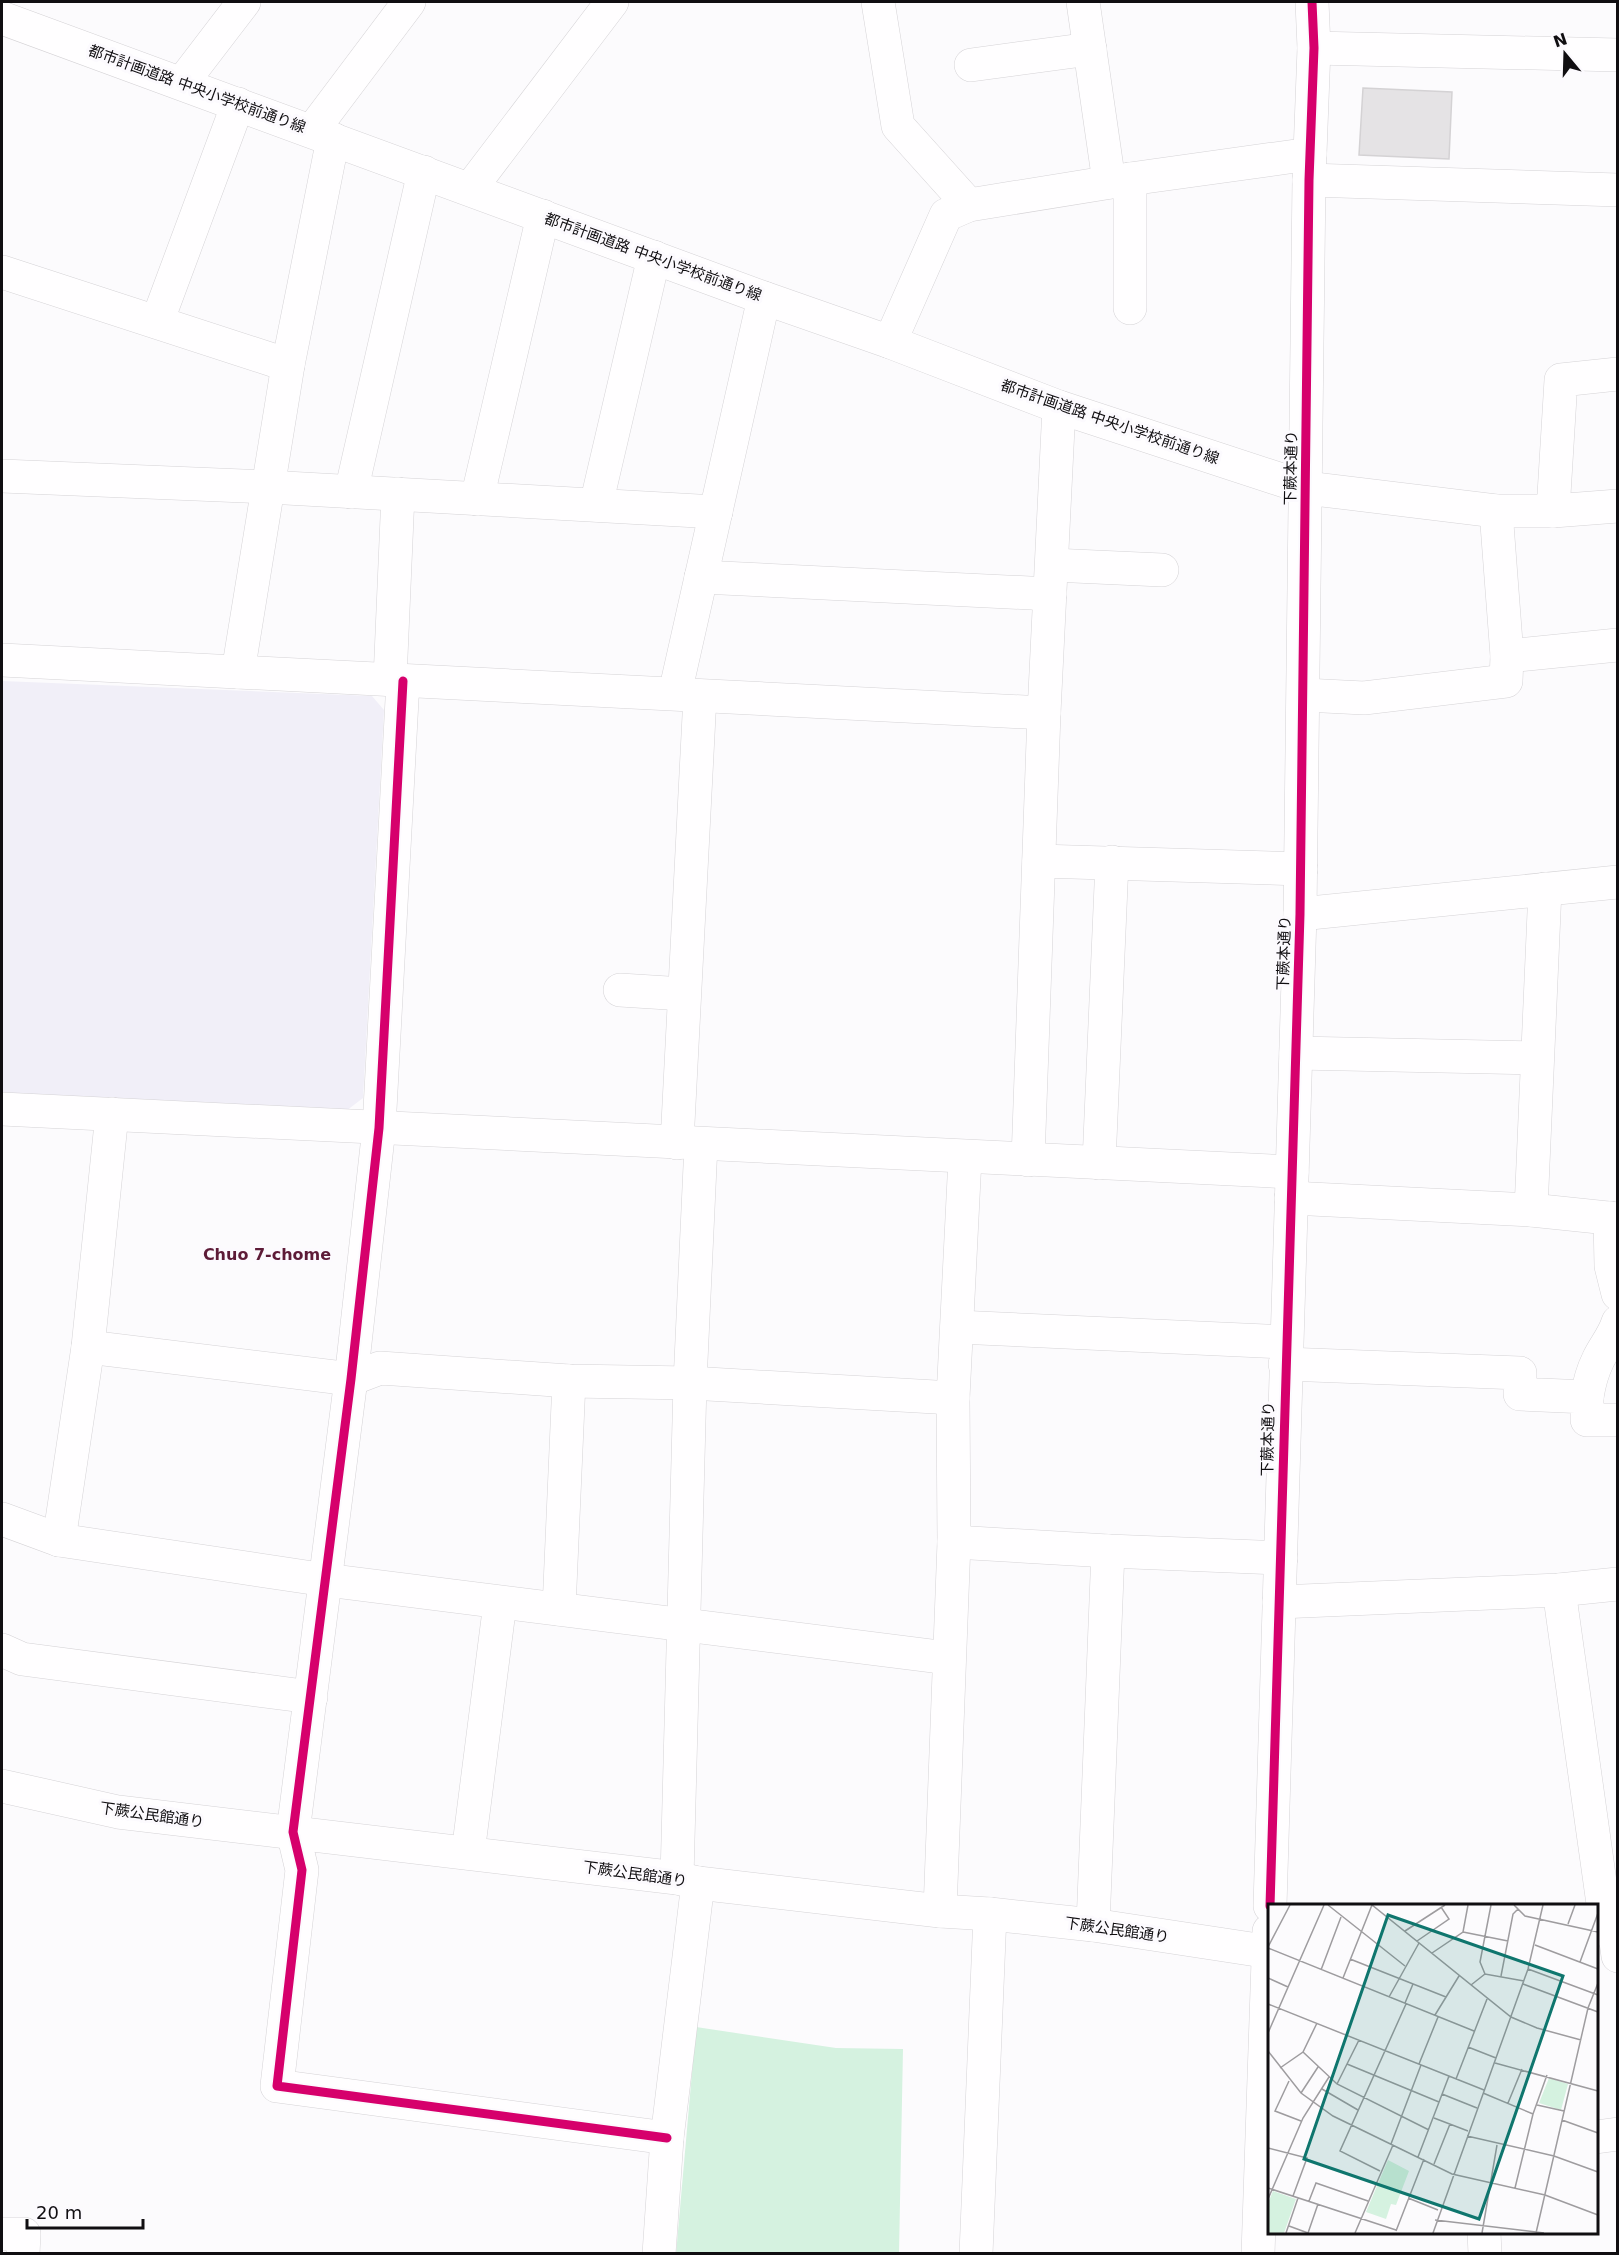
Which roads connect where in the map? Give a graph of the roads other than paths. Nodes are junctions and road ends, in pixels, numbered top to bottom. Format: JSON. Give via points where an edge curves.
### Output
{"nodes":[{"id":1,"x":244,"y":2,"type":"edge"},
{"id":2,"x":409,"y":2,"type":"edge"},
{"id":3,"x":612,"y":2,"type":"edge"},
{"id":4,"x":878,"y":2,"type":"edge"},
{"id":5,"x":1083,"y":2,"type":"edge"},
{"id":6,"x":1312,"y":2,"type":"edge"},
{"id":7,"x":2,"y":18,"type":"edge"},
{"id":8,"x":1314,"y":48,"type":"junction"},
{"id":9,"x":1090,"y":49,"type":"junction"},
{"id":10,"x":1617,"y":55,"type":"edge"},
{"id":11,"x":971,"y":65,"type":"dead end"},
{"id":12,"x":182,"y":83,"type":"junction"},
{"id":13,"x":238,"y":104,"type":"junction"},
{"id":14,"x":322,"y":135,"type":"junction"},
{"id":15,"x":1310,"y":167,"type":"junction"},
{"id":16,"x":424,"y":172,"type":"junction"},
{"id":17,"x":1119,"y":181,"type":"junction"},
{"id":18,"x":470,"y":189,"type":"junction"},
{"id":19,"x":1617,"y":190,"type":"edge"},
{"id":20,"x":969,"y":205,"type":"junction"},
{"id":21,"x":543,"y":216,"type":"junction"},
{"id":22,"x":654,"y":257,"type":"junction"},
{"id":23,"x":2,"y":272,"type":"edge"},
{"id":24,"x":764,"y":298,"type":"junction"},
{"id":25,"x":1130,"y":308,"type":"dead end"},
{"id":26,"x":157,"y":322,"type":"junction"},
{"id":27,"x":890,"y":342,"type":"junction"},
{"id":28,"x":288,"y":365,"type":"junction"},
{"id":29,"x":1617,"y":374,"type":"edge"},
{"id":30,"x":1059,"y":407,"type":"junction"},
{"id":31,"x":2,"y":476,"type":"edge"},
{"id":32,"x":268,"y":487,"type":"junction"},
{"id":33,"x":1306,"y":488,"type":"junction"},
{"id":34,"x":351,"y":492,"type":"junction"},
{"id":35,"x":398,"y":494,"type":"junction"},
{"id":36,"x":477,"y":499,"type":"junction"},
{"id":37,"x":596,"y":505,"type":"junction"},
{"id":38,"x":1617,"y":506,"type":"edge"},
{"id":39,"x":1496,"y":511,"type":"junction"},
{"id":40,"x":1553,"y":511,"type":"junction"},
{"id":41,"x":716,"y":512,"type":"junction"},
{"id":42,"x":1162,"y":570,"type":"dead end"},
{"id":43,"x":701,"y":577,"type":"junction"},
{"id":44,"x":1051,"y":580,"type":"junction"},
{"id":45,"x":1617,"y":645,"type":"edge"},
{"id":46,"x":1508,"y":656,"type":"junction"},
{"id":47,"x":2,"y":660,"type":"edge"},
{"id":48,"x":238,"y":672,"type":"junction"},
{"id":49,"x":397,"y":681,"type":"junction"},
{"id":50,"x":688,"y":694,"type":"junction"},
{"id":51,"x":1304,"y":695,"type":"junction"},
{"id":52,"x":1044,"y":713,"type":"junction"},
{"id":53,"x":1039,"y":861,"type":"junction"},
{"id":54,"x":1112,"y":862,"type":"junction"},
{"id":55,"x":1301,"y":869,"type":"junction"},
{"id":56,"x":1617,"y":882,"type":"edge"},
{"id":57,"x":1545,"y":889,"type":"junction"},
{"id":58,"x":1300,"y":914,"type":"junction"},
{"id":59,"x":620,"y":990,"type":"dead end"},
{"id":60,"x":684,"y":994,"type":"junction"},
{"id":61,"x":1296,"y":1053,"type":"junction"},
{"id":62,"x":1537,"y":1058,"type":"junction"},
{"id":63,"x":2,"y":1109,"type":"edge"},
{"id":64,"x":112,"y":1114,"type":"junction"},
{"id":65,"x":379,"y":1128,"type":"junction"},
{"id":66,"x":689,"y":1144,"type":"junction"},
{"id":67,"x":965,"y":1158,"type":"junction"},
{"id":68,"x":1028,"y":1160,"type":"junction"},
{"id":69,"x":1099,"y":1163,"type":"junction"},
{"id":70,"x":1292,"y":1185,"type":"junction"},
{"id":71,"x":1531,"y":1210,"type":"junction"},
{"id":72,"x":1614,"y":1218,"type":"edge"},
{"id":73,"x":1617,"y":1294,"type":"edge"},
{"id":74,"x":1617,"y":1322,"type":"edge"},
{"id":75,"x":957,"y":1327,"type":"junction"},
{"id":76,"x":88,"y":1347,"type":"junction"},
{"id":77,"x":1285,"y":1353,"type":"junction"},
{"id":78,"x":351,"y":1379,"type":"junction"},
{"id":79,"x":569,"y":1381,"type":"junction"},
{"id":80,"x":690,"y":1383,"type":"junction"},
{"id":81,"x":1587,"y":1397,"type":"junction"},
{"id":82,"x":953,"y":1398,"type":"junction"},
{"id":83,"x":1617,"y":1420,"type":"edge"},
{"id":84,"x":2,"y":1519,"type":"edge"},
{"id":85,"x":59,"y":1540,"type":"junction"},
{"id":86,"x":954,"y":1542,"type":"junction"},
{"id":87,"x":1108,"y":1551,"type":"junction"},
{"id":88,"x":1281,"y":1558,"type":"junction"},
{"id":89,"x":326,"y":1580,"type":"junction"},
{"id":90,"x":1617,"y":1584,"type":"edge"},
{"id":91,"x":1559,"y":1590,"type":"junction"},
{"id":92,"x":1279,"y":1602,"type":"junction"},
{"id":93,"x":500,"y":1603,"type":"junction"},
{"id":94,"x":559,"y":1609,"type":"junction"},
{"id":95,"x":682,"y":1624,"type":"junction"},
{"id":96,"x":2,"y":1650,"type":"edge"},
{"id":97,"x":948,"y":1658,"type":"junction"},
{"id":98,"x":311,"y":1697,"type":"junction"},
{"id":99,"x":2,"y":1786,"type":"edge"},
{"id":100,"x":293,"y":1832,"type":"junction"},
{"id":101,"x":468,"y":1853,"type":"junction"},
{"id":102,"x":687,"y":1881,"type":"junction"},
{"id":103,"x":1270,"y":1904,"type":"edge"},
{"id":104,"x":940,"y":1911,"type":"junction"},
{"id":105,"x":990,"y":1914,"type":"junction"},
{"id":106,"x":1606,"y":1918,"type":"edge"},
{"id":107,"x":1093,"y":1925,"type":"junction"},
{"id":108,"x":1268,"y":1952,"type":"edge"},
{"id":109,"x":1617,"y":1956,"type":"edge"},
{"id":110,"x":1268,"y":1979,"type":"edge"},
{"id":111,"x":1617,"y":2134,"type":"edge"},
{"id":112,"x":1598,"y":2137,"type":"edge"},
{"id":113,"x":667,"y":2138,"type":"junction"},
{"id":114,"x":2,"y":2234,"type":"edge"},
{"id":115,"x":1484,"y":2234,"type":"edge"},
{"id":116,"x":23,"y":2253,"type":"edge"},
{"id":117,"x":659,"y":2253,"type":"edge"},
{"id":118,"x":976,"y":2253,"type":"edge"},
{"id":119,"x":1258,"y":2253,"type":"edge"},
{"id":120,"x":1485,"y":2253,"type":"edge"}],
"edges":[{"from":1,"to":12,"type":"street"},
{"from":2,"to":14,"type":"street"},
{"from":3,"to":18,"type":"street"},
{"from":4,"to":20,"type":"street","via":[[898,126]]},
{"from":5,"to":9,"type":"street"},
{"from":6,"to":8,"type":"street","name":"下蕨本通り"},
{"from":7,"to":12,"type":"street","name":"都市計画道路 中央小学校前通り線"},
{"from":8,"to":10,"type":"street"},
{"from":8,"to":15,"type":"street","name":"下蕨本通り"},
{"from":9,"to":11,"type":"street"},
{"from":9,"to":17,"type":"street"},
{"from":12,"to":13,"type":"street","name":"都市計画道路 中央小学校前通り線"},
{"from":13,"to":14,"type":"street","name":"都市計画道路 中央小学校前通り線"},
{"from":13,"to":26,"type":"street"},
{"from":14,"to":16,"type":"street","name":"都市計画道路 中央小学校前通り線"},
{"from":14,"to":28,"type":"street"},
{"from":15,"to":17,"type":"street"},
{"from":15,"to":19,"type":"street"},
{"from":15,"to":33,"type":"street","name":"下蕨本通り"},
{"from":16,"to":18,"type":"street","name":"都市計画道路 中央小学校前通り線"},
{"from":16,"to":34,"type":"street"},
{"from":17,"to":20,"type":"street"},
{"from":17,"to":25,"type":"street"},
{"from":18,"to":21,"type":"street","name":"都市計画道路 中央小学校前通り線"},
{"from":20,"to":27,"type":"street","via":[[946,215]]},
{"from":21,"to":22,"type":"street","name":"都市計画道路 中央小学校前通り線"},
{"from":21,"to":36,"type":"street"},
{"from":22,"to":24,"type":"street","name":"都市計画道路 中央小学校前通り線"},
{"from":22,"to":37,"type":"street"},
{"from":23,"to":26,"type":"street"},
{"from":24,"to":27,"type":"street","name":"都市計画道路 中央小学校前通り線"},
{"from":24,"to":41,"type":"street"},
{"from":26,"to":28,"type":"street"},
{"from":27,"to":30,"type":"street","name":"都市計画道路 中央小学校前通り線"},
{"from":28,"to":32,"type":"street"},
{"from":29,"to":40,"type":"street","via":[[1561,380]]},
{"from":30,"to":33,"type":"street","name":"都市計画道路 中央小学校前通り線"},
{"from":30,"to":44,"type":"street"},
{"from":31,"to":32,"type":"street"},
{"from":32,"to":34,"type":"street"},
{"from":32,"to":48,"type":"street"},
{"from":33,"to":39,"type":"street","name":"都市計画道路 中央小学校前通り線"},
{"from":33,"to":51,"type":"street","name":"下蕨本通り"},
{"from":34,"to":35,"type":"street"},
{"from":35,"to":36,"type":"street"},
{"from":35,"to":49,"type":"street"},
{"from":36,"to":37,"type":"street"},
{"from":37,"to":41,"type":"street"},
{"from":38,"to":40,"type":"street","name":"都市計画道路 中央小学校前通り線"},
{"from":39,"to":40,"type":"street","name":"都市計画道路 中央小学校前通り線"},
{"from":39,"to":46,"type":"street"},
{"from":41,"to":43,"type":"street"},
{"from":42,"to":44,"type":"street"},
{"from":43,"to":44,"type":"street"},
{"from":43,"to":50,"type":"street"},
{"from":44,"to":52,"type":"street"},
{"from":45,"to":46,"type":"street"},
{"from":46,"to":51,"type":"street","via":[[1506,681],[1364,698]]},
{"from":47,"to":48,"type":"street"},
{"from":48,"to":49,"type":"street"},
{"from":49,"to":50,"type":"street"},
{"from":49,"to":65,"type":"street"},
{"from":50,"to":52,"type":"street"},
{"from":50,"to":60,"type":"street"},
{"from":51,"to":55,"type":"street","name":"下蕨本通り"},
{"from":52,"to":53,"type":"street"},
{"from":53,"to":54,"type":"street"},
{"from":53,"to":68,"type":"street"},
{"from":54,"to":55,"type":"street"},
{"from":54,"to":69,"type":"street"},
{"from":55,"to":58,"type":"street","name":"下蕨本通り"},
{"from":56,"to":57,"type":"street"},
{"from":57,"to":58,"type":"street"},
{"from":57,"to":62,"type":"street"},
{"from":58,"to":61,"type":"street","name":"下蕨本通り"},
{"from":59,"to":60,"type":"street"},
{"from":60,"to":66,"type":"street"},
{"from":61,"to":62,"type":"street"},
{"from":61,"to":70,"type":"street","name":"下蕨本通り"},
{"from":62,"to":71,"type":"street"},
{"from":63,"to":64,"type":"street"},
{"from":64,"to":65,"type":"street"},
{"from":64,"to":76,"type":"street"},
{"from":65,"to":66,"type":"street"},
{"from":65,"to":78,"type":"street"},
{"from":66,"to":67,"type":"street"},
{"from":66,"to":80,"type":"street"},
{"from":67,"to":68,"type":"street"},
{"from":67,"to":75,"type":"street"},
{"from":68,"to":69,"type":"street"},
{"from":69,"to":70,"type":"street"},
{"from":70,"to":71,"type":"street"},
{"from":70,"to":77,"type":"street","name":"下蕨本通り"},
{"from":71,"to":72,"type":"street"},
{"from":72,"to":73,"type":"street","via":[[1611,1266]]},
{"from":74,"to":81,"type":"street","via":[[1590,1379]]},
{"from":75,"to":77,"type":"street"},
{"from":75,"to":82,"type":"street"},
{"from":76,"to":78,"type":"street"},
{"from":76,"to":85,"type":"street"},
{"from":77,"to":81,"type":"street","via":[[1520,1373],[1520,1394]]},
{"from":77,"to":88,"type":"street","name":"下蕨本通り"},
{"from":78,"to":79,"type":"street","via":[[380,1368]]},
{"from":78,"to":89,"type":"street"},
{"from":79,"to":80,"type":"street"},
{"from":79,"to":94,"type":"street"},
{"from":80,"to":82,"type":"street"},
{"from":80,"to":95,"type":"street"},
{"from":81,"to":83,"type":"street","via":[[1587,1420]]},
{"from":82,"to":86,"type":"street"},
{"from":84,"to":85,"type":"street"},
{"from":85,"to":89,"type":"street"},
{"from":86,"to":87,"type":"street"},
{"from":86,"to":97,"type":"street"},
{"from":87,"to":88,"type":"street"},
{"from":87,"to":107,"type":"street"},
{"from":88,"to":92,"type":"street","name":"下蕨本通り"},
{"from":89,"to":93,"type":"street"},
{"from":89,"to":98,"type":"street"},
{"from":90,"to":91,"type":"street"},
{"from":91,"to":92,"type":"street"},
{"from":91,"to":106,"type":"street"},
{"from":92,"to":103,"type":"street","name":"下蕨本通り"},
{"from":93,"to":94,"type":"street"},
{"from":93,"to":101,"type":"street"},
{"from":94,"to":95,"type":"street"},
{"from":95,"to":97,"type":"street"},
{"from":95,"to":102,"type":"street"},
{"from":96,"to":98,"type":"street","via":[[22,1659]]},
{"from":97,"to":104,"type":"street"},
{"from":98,"to":100,"type":"street"},
{"from":99,"to":100,"type":"street","name":"下蕨公民館通り","via":[[118,1812]]},
{"from":100,"to":101,"type":"street","name":"下蕨公民館通り"},
{"from":100,"to":113,"type":"street","via":[[302,1870],[277,2086]]},
{"from":101,"to":102,"type":"street","name":"下蕨公民館通り"},
{"from":102,"to":104,"type":"street","name":"下蕨公民館通り"},
{"from":102,"to":113,"type":"street"},
{"from":104,"to":105,"type":"street","name":"下蕨公民館通り"},
{"from":105,"to":107,"type":"street","name":"下蕨公民館通り"},
{"from":105,"to":118,"type":"street"},
{"from":106,"to":109,"type":"street"},
{"from":107,"to":108,"type":"street","name":"下蕨公民館通り"},
{"from":110,"to":119,"type":"street","name":"下蕨本通り"},
{"from":111,"to":112,"type":"street"},
{"from":113,"to":117,"type":"street"},
{"from":114,"to":116,"type":"street","via":[[24,2234]]},
{"from":115,"to":120,"type":"street"}]}
